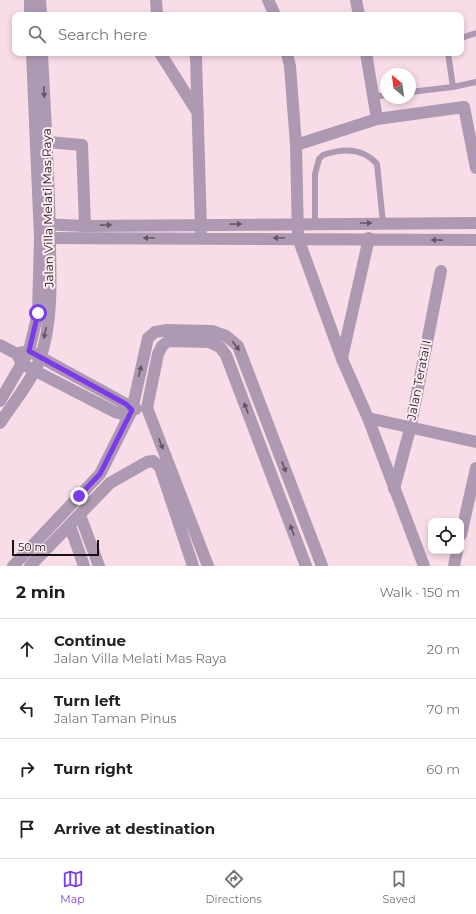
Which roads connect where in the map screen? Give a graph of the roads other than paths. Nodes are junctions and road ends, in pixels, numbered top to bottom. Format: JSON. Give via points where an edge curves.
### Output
{"nodes":[{"id":1,"x":30,"y":0,"type":"edge"},
{"id":2,"x":40,"y":0,"type":"edge"},
{"id":3,"x":156,"y":0,"type":"edge"},
{"id":4,"x":268,"y":0,"type":"edge"},
{"id":5,"x":356,"y":0,"type":"edge"},
{"id":6,"x":30,"y":12,"type":"edge"},
{"id":7,"x":40,"y":12,"type":"edge"},
{"id":8,"x":157,"y":12,"type":"edge"},
{"id":9,"x":274,"y":12,"type":"edge"},
{"id":10,"x":358,"y":12,"type":"edge"},
{"id":11,"x":476,"y":32,"type":"edge"},
{"id":12,"x":464,"y":37,"type":"edge"},
{"id":13,"x":32,"y":56,"type":"edge"},
{"id":14,"x":42,"y":56,"type":"edge"},
{"id":15,"x":162,"y":56,"type":"edge"},
{"id":16,"x":196,"y":56,"type":"edge"},
{"id":17,"x":288,"y":56,"type":"edge"},
{"id":18,"x":367,"y":56,"type":"edge"},
{"id":19,"x":448,"y":56,"type":"edge"},
{"id":20,"x":476,"y":82,"type":"edge"},
{"id":21,"x":453,"y":87,"type":"junction"},
{"id":22,"x":416,"y":91,"type":"edge"},
{"id":23,"x":380,"y":96,"type":"edge"},
{"id":24,"x":198,"y":114,"type":"junction"},
{"id":25,"x":377,"y":119,"type":"junction"},
{"id":26,"x":42,"y":141,"type":"junction"},
{"id":27,"x":296,"y":145,"type":"junction"},
{"id":28,"x":476,"y":168,"type":"edge"},
{"id":29,"x":298,"y":223,"type":"junction"},
{"id":30,"x":315,"y":223,"type":"junction"},
{"id":31,"x":383,"y":223,"type":"junction"},
{"id":32,"x":476,"y":223,"type":"edge"},
{"id":33,"x":45,"y":224,"type":"junction"},
{"id":34,"x":202,"y":224,"type":"junction"},
{"id":35,"x":85,"y":226,"type":"junction"},
{"id":36,"x":45,"y":238,"type":"junction"},
{"id":37,"x":200,"y":238,"type":"junction"},
{"id":38,"x":298,"y":238,"type":"junction"},
{"id":39,"x":369,"y":238,"type":"junction"},
{"id":40,"x":476,"y":240,"type":"edge"},
{"id":41,"x":441,"y":271,"type":"dead end"},
{"id":42,"x":0,"y":345,"type":"edge"},
{"id":43,"x":23,"y":356,"type":"junction"},
{"id":44,"x":40,"y":358,"type":"junction"},
{"id":45,"x":342,"y":359,"type":"junction"},
{"id":46,"x":34,"y":370,"type":"junction"},
{"id":47,"x":0,"y":401,"type":"edge"},
{"id":48,"x":147,"y":408,"type":"junction"},
{"id":49,"x":132,"y":410,"type":"junction"},
{"id":50,"x":368,"y":418,"type":"junction"},
{"id":51,"x":0,"y":423,"type":"edge"},
{"id":52,"x":410,"y":429,"type":"junction"},
{"id":53,"x":476,"y":442,"type":"edge"},
{"id":54,"x":476,"y":468,"type":"edge"},
{"id":55,"x":100,"y":474,"type":"junction"},
{"id":56,"x":110,"y":483,"type":"junction"},
{"id":57,"x":394,"y":489,"type":"junction"},
{"id":58,"x":80,"y":515,"type":"junction"},
{"id":59,"x":464,"y":522,"type":"edge"},
{"id":60,"x":70,"y":526,"type":"junction"},
{"id":61,"x":27,"y":551,"type":"junction"},
{"id":62,"x":457,"y":554,"type":"edge"},
{"id":63,"x":34,"y":562,"type":"edge"},
{"id":64,"x":13,"y":566,"type":"edge"},
{"id":65,"x":84,"y":566,"type":"edge"},
{"id":66,"x":99,"y":566,"type":"edge"},
{"id":67,"x":193,"y":566,"type":"edge"},
{"id":68,"x":208,"y":566,"type":"edge"},
{"id":69,"x":306,"y":566,"type":"edge"},
{"id":70,"x":322,"y":566,"type":"edge"},
{"id":71,"x":424,"y":566,"type":"edge"},
{"id":72,"x":454,"y":566,"type":"edge"}],
"edges":[{"from":1,"to":6,"type":"street"},
{"from":2,"to":7,"type":"street"},
{"from":3,"to":8,"type":"street"},
{"from":4,"to":9,"type":"street"},
{"from":5,"to":10,"type":"street"},
{"from":11,"to":12,"type":"lane"},
{"from":13,"to":26,"type":"street","name":"Jalan Villa Melati Mas Raya"},
{"from":14,"to":26,"type":"street","name":"Jalan Villa Melati Mas Raya","one_way":true},
{"from":15,"to":24,"type":"street"},
{"from":16,"to":24,"type":"street"},
{"from":17,"to":27,"type":"street"},
{"from":18,"to":23,"type":"street"},
{"from":19,"to":21,"type":"lane"},
{"from":20,"to":21,"type":"lane"},
{"from":21,"to":22,"type":"lane"},
{"from":23,"to":25,"type":"street"},
{"from":24,"to":34,"type":"street"},
{"from":25,"to":27,"type":"street"},
{"from":25,"to":28,"type":"street","via":[[464,107]]},
{"from":26,"to":33,"type":"street","name":"Jalan Villa Melati Mas Raya"},
{"from":26,"to":35,"type":"street","via":[[82,146]]},
{"from":27,"to":29,"type":"street"},
{"from":29,"to":30,"type":"street"},
{"from":34,"to":29,"type":"street","one_way":true},
{"from":29,"to":38,"type":"street"},
{"from":30,"to":31,"type":"street","one_way":true},
{"from":30,"to":31,"type":"lane","via":[[316,166],[323,155],[345,150],[365,154],[377,164]]},
{"from":31,"to":32,"type":"street"},
{"from":33,"to":35,"type":"street"},
{"from":33,"to":36,"type":"street","name":"Jalan Villa Melati Mas Raya"},
{"from":35,"to":34,"type":"street","one_way":true},
{"from":34,"to":37,"type":"street"},
{"from":37,"to":36,"type":"street","one_way":true},
{"from":36,"to":43,"type":"street","name":"Jalan Villa Melati Mas Raya","via":[[38,313]]},
{"from":36,"to":44,"type":"street","name":"Jalan Villa Melati Mas Raya","one_way":true,"via":[[51,286],[48,320]]},
{"from":38,"to":37,"type":"street","one_way":true},
{"from":38,"to":39,"type":"street"},
{"from":38,"to":45,"type":"street"},
{"from":40,"to":39,"type":"street","one_way":true},
{"from":39,"to":45,"type":"street"},
{"from":41,"to":52,"type":"street","name":"Jalan Teratai I"},
{"from":42,"to":43,"type":"street"},
{"from":43,"to":44,"type":"street"},
{"from":43,"to":46,"type":"street"},
{"from":43,"to":47,"type":"street","name":"Jalan Villa Melati Mas Raya"},
{"from":44,"to":46,"type":"street","name":"Jalan Villa Melati Mas Raya"},
{"from":44,"to":49,"type":"street","via":[[126,404]]},
{"from":45,"to":50,"type":"street"},
{"from":46,"to":49,"type":"street","via":[[115,412],[122,414]]},
{"from":46,"to":51,"type":"street","name":"Jalan Villa Melati Mas Raya"},
{"from":48,"to":49,"type":"street"},
{"from":48,"to":68,"type":"street","one_way":true},
{"from":69,"to":48,"type":"street","one_way":true,"via":[[226,355],[220,347],[209,342],[168,341],[162,346],[158,354]]},
{"from":49,"to":55,"type":"street"},
{"from":49,"to":70,"type":"street","one_way":true,"via":[[148,338],[155,332],[212,331],[226,336],[238,346]]},
{"from":50,"to":52,"type":"street"},
{"from":50,"to":57,"type":"street"},
{"from":52,"to":53,"type":"street"},
{"from":52,"to":57,"type":"street","name":"Jalan Teratai I"},
{"from":54,"to":59,"type":"street"},
{"from":55,"to":56,"type":"street"},
{"from":55,"to":61,"type":"street"},
{"from":56,"to":58,"type":"street"},
{"from":56,"to":67,"type":"street","via":[[147,462],[153,461],[157,465]]},
{"from":57,"to":71,"type":"street"},
{"from":58,"to":60,"type":"street"},
{"from":58,"to":66,"type":"street"},
{"from":60,"to":63,"type":"street"},
{"from":60,"to":65,"type":"street"},
{"from":61,"to":63,"type":"street"},
{"from":61,"to":64,"type":"street"},
{"from":62,"to":72,"type":"street"}]}
